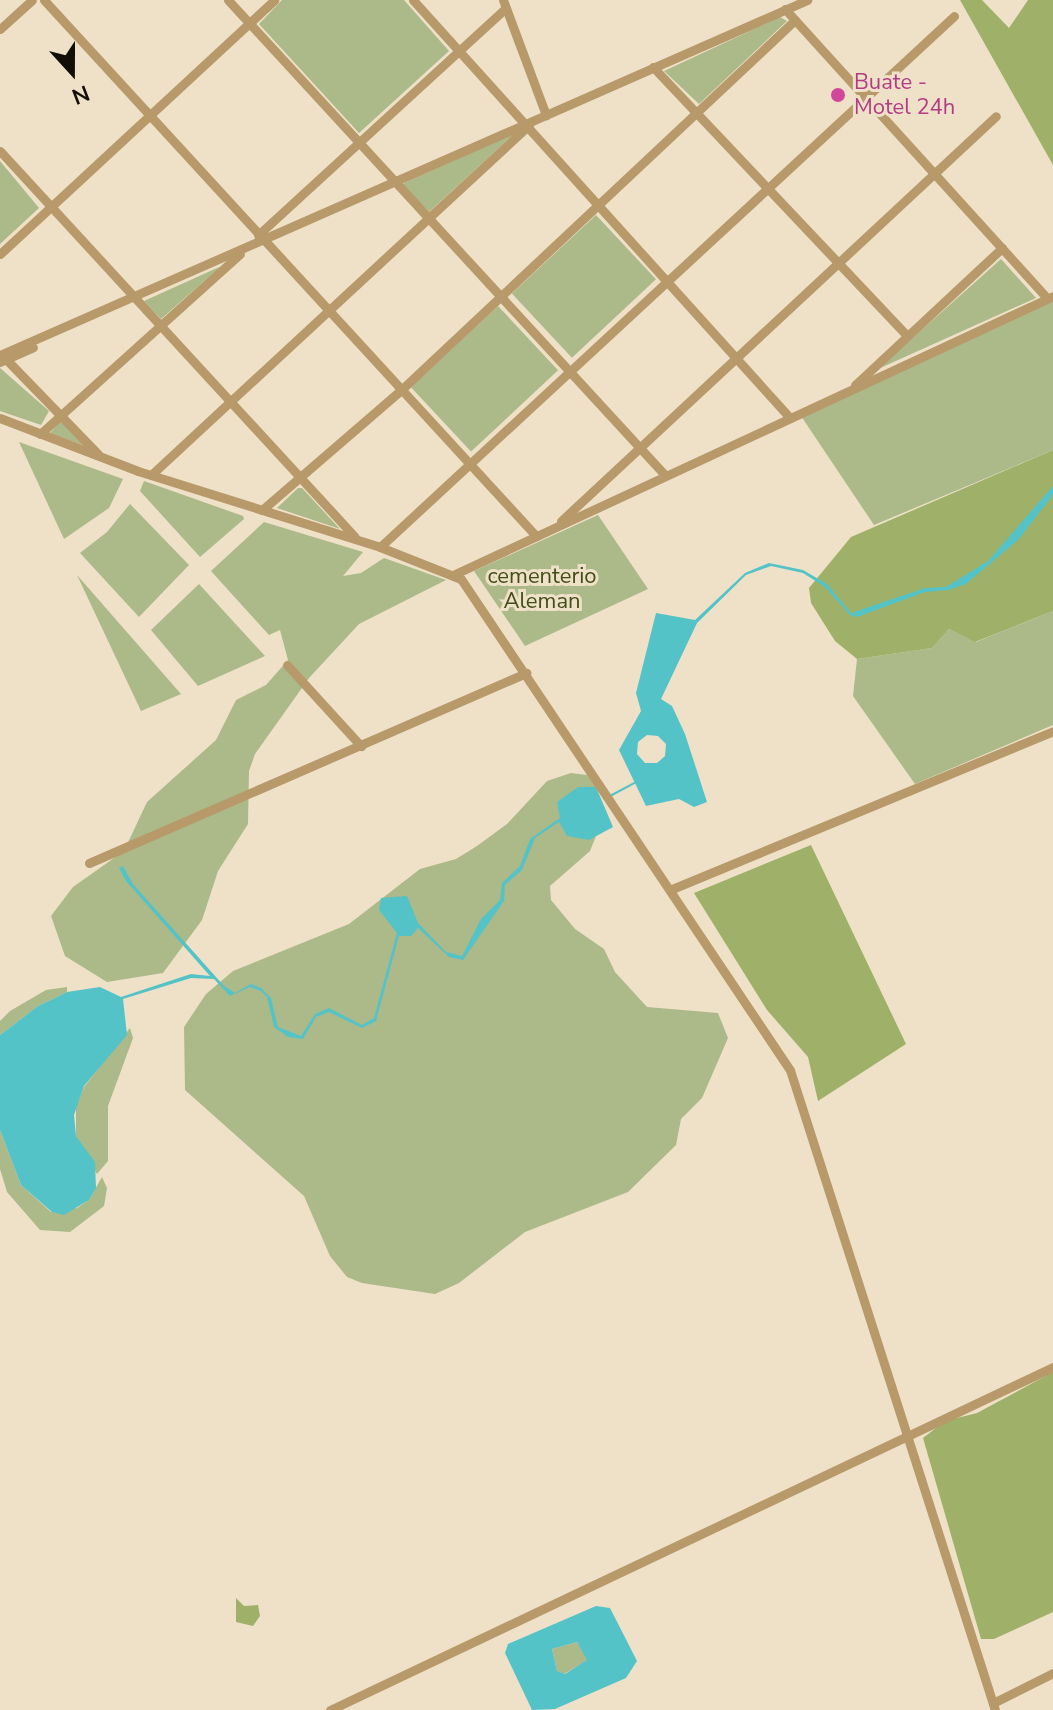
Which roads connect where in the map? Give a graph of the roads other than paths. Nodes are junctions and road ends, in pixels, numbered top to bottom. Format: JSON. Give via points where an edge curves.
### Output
{"nodes":[{"id":1,"x":32,"y":0,"type":"edge"},
{"id":2,"x":44,"y":0,"type":"edge"},
{"id":3,"x":228,"y":0,"type":"edge"},
{"id":4,"x":274,"y":0,"type":"edge"},
{"id":5,"x":413,"y":0,"type":"edge"},
{"id":6,"x":807,"y":0,"type":"edge"},
{"id":7,"x":504,"y":4,"type":"edge"},
{"id":8,"x":785,"y":9,"type":"junction"},
{"id":9,"x":954,"y":16,"type":"dead end"},
{"id":10,"x":795,"y":20,"type":"junction"},
{"id":11,"x":249,"y":23,"type":"junction"},
{"id":12,"x":0,"y":29,"type":"edge"},
{"id":13,"x":460,"y":50,"type":"junction"},
{"id":14,"x":653,"y":67,"type":"junction"},
{"id":15,"x":865,"y":98,"type":"junction"},
{"id":16,"x":696,"y":113,"type":"junction"},
{"id":17,"x":546,"y":115,"type":"junction"},
{"id":18,"x":149,"y":116,"type":"junction"},
{"id":19,"x":996,"y":116,"type":"dead end"},
{"id":20,"x":526,"y":125,"type":"junction"},
{"id":21,"x":359,"y":143,"type":"junction"},
{"id":22,"x":0,"y":151,"type":"edge"},
{"id":23,"x":933,"y":173,"type":"junction"},
{"id":24,"x":395,"y":182,"type":"junction"},
{"id":25,"x":767,"y":188,"type":"junction"},
{"id":26,"x":599,"y":204,"type":"junction"},
{"id":27,"x":51,"y":207,"type":"junction"},
{"id":28,"x":428,"y":218,"type":"junction"},
{"id":29,"x":262,"y":239,"type":"junction"},
{"id":30,"x":1002,"y":248,"type":"junction"},
{"id":31,"x":0,"y":254,"type":"edge"},
{"id":32,"x":240,"y":254,"type":"junction"},
{"id":33,"x":836,"y":262,"type":"junction"},
{"id":34,"x":667,"y":279,"type":"junction"},
{"id":35,"x":500,"y":297,"type":"junction"},
{"id":36,"x":1050,"y":297,"type":"edge"},
{"id":37,"x":135,"y":298,"type":"junction"},
{"id":38,"x":328,"y":311,"type":"junction"},
{"id":39,"x":160,"y":326,"type":"junction"},
{"id":40,"x":907,"y":336,"type":"junction"},
{"id":41,"x":734,"y":355,"type":"junction"},
{"id":42,"x":1,"y":357,"type":"edge"},
{"id":43,"x":568,"y":370,"type":"junction"},
{"id":44,"x":401,"y":390,"type":"junction"},
{"id":45,"x":847,"y":391,"type":"junction"},
{"id":46,"x":230,"y":402,"type":"junction"},
{"id":47,"x":60,"y":415,"type":"junction"},
{"id":48,"x":0,"y":418,"type":"edge"},
{"id":49,"x":790,"y":418,"type":"junction"},
{"id":50,"x":40,"y":434,"type":"junction"},
{"id":51,"x":638,"y":447,"type":"junction"},
{"id":52,"x":101,"y":457,"type":"junction"},
{"id":53,"x":469,"y":463,"type":"junction"},
{"id":54,"x":151,"y":475,"type":"junction"},
{"id":55,"x":665,"y":475,"type":"junction"},
{"id":56,"x":300,"y":477,"type":"junction"},
{"id":57,"x":262,"y":510,"type":"junction"},
{"id":58,"x":556,"y":527,"type":"junction"},
{"id":59,"x":536,"y":536,"type":"junction"},
{"id":60,"x":357,"y":539,"type":"junction"},
{"id":61,"x":380,"y":547,"type":"junction"},
{"id":62,"x":455,"y":574,"type":"junction"},
{"id":63,"x":287,"y":665,"type":"dead end"},
{"id":64,"x":527,"y":673,"type":"junction"},
{"id":65,"x":1053,"y":731,"type":"edge"},
{"id":66,"x":361,"y":746,"type":"junction"},
{"id":67,"x":89,"y":863,"type":"dead end"},
{"id":68,"x":672,"y":889,"type":"junction"},
{"id":69,"x":1053,"y":1367,"type":"edge"},
{"id":70,"x":910,"y":1434,"type":"junction"},
{"id":71,"x":1053,"y":1673,"type":"edge"},
{"id":72,"x":992,"y":1707,"type":"edge"},
{"id":73,"x":330,"y":1710,"type":"edge"}],
"edges":[{"from":1,"to":12,"type":"street"},
{"from":2,"to":18,"type":"street"},
{"from":3,"to":11,"type":"street"},
{"from":4,"to":11,"type":"street"},
{"from":5,"to":13,"type":"street"},
{"from":6,"to":8,"type":"street"},
{"from":7,"to":13,"type":"street"},
{"from":7,"to":17,"type":"street"},
{"from":8,"to":10,"type":"street"},
{"from":8,"to":14,"type":"street"},
{"from":9,"to":15,"type":"street"},
{"from":10,"to":15,"type":"street"},
{"from":10,"to":16,"type":"street"},
{"from":11,"to":18,"type":"street"},
{"from":11,"to":21,"type":"street"},
{"from":13,"to":20,"type":"street"},
{"from":13,"to":21,"type":"street"},
{"from":14,"to":16,"type":"street"},
{"from":14,"to":17,"type":"street"},
{"from":15,"to":23,"type":"street"},
{"from":15,"to":25,"type":"street"},
{"from":16,"to":25,"type":"street"},
{"from":16,"to":26,"type":"street"},
{"from":17,"to":20,"type":"street"},
{"from":18,"to":27,"type":"street"},
{"from":18,"to":29,"type":"street"},
{"from":19,"to":23,"type":"street"},
{"from":20,"to":24,"type":"street"},
{"from":20,"to":26,"type":"street"},
{"from":20,"to":28,"type":"street"},
{"from":21,"to":24,"type":"street"},
{"from":21,"to":29,"type":"street"},
{"from":22,"to":27,"type":"street"},
{"from":23,"to":30,"type":"street"},
{"from":23,"to":33,"type":"street"},
{"from":24,"to":28,"type":"street"},
{"from":24,"to":29,"type":"street"},
{"from":25,"to":33,"type":"street"},
{"from":25,"to":34,"type":"street"},
{"from":26,"to":34,"type":"street"},
{"from":26,"to":35,"type":"street"},
{"from":27,"to":31,"type":"street"},
{"from":27,"to":37,"type":"street"},
{"from":28,"to":35,"type":"street"},
{"from":28,"to":38,"type":"street"},
{"from":29,"to":32,"type":"street"},
{"from":29,"to":37,"type":"street"},
{"from":29,"to":38,"type":"street"},
{"from":30,"to":36,"type":"street"},
{"from":30,"to":40,"type":"street"},
{"from":32,"to":37,"type":"street"},
{"from":32,"to":39,"type":"street"},
{"from":33,"to":40,"type":"street"},
{"from":33,"to":41,"type":"street"},
{"from":34,"to":41,"type":"street"},
{"from":34,"to":43,"type":"street"},
{"from":35,"to":43,"type":"street"},
{"from":35,"to":44,"type":"street"},
{"from":36,"to":45,"type":"street"},
{"from":37,"to":39,"type":"street"},
{"from":37,"to":42,"type":"street"},
{"from":38,"to":44,"type":"street"},
{"from":38,"to":46,"type":"street"},
{"from":39,"to":46,"type":"street"},
{"from":39,"to":47,"type":"street"},
{"from":40,"to":45,"type":"street"},
{"from":41,"to":49,"type":"street"},
{"from":41,"to":51,"type":"street"},
{"from":42,"to":47,"type":"street"},
{"from":43,"to":51,"type":"street"},
{"from":43,"to":53,"type":"street"},
{"from":44,"to":53,"type":"street"},
{"from":44,"to":56,"type":"street"},
{"from":45,"to":49,"type":"street"},
{"from":46,"to":54,"type":"street"},
{"from":46,"to":56,"type":"street"},
{"from":47,"to":50,"type":"street"},
{"from":47,"to":52,"type":"street"},
{"from":48,"to":50,"type":"street"},
{"from":49,"to":55,"type":"street"},
{"from":50,"to":52,"type":"street"},
{"from":51,"to":55,"type":"street"},
{"from":51,"to":58,"type":"street"},
{"from":52,"to":54,"type":"street"},
{"from":53,"to":59,"type":"street"},
{"from":53,"to":61,"type":"street"},
{"from":54,"to":57,"type":"street"},
{"from":55,"to":58,"type":"street"},
{"from":56,"to":57,"type":"street"},
{"from":56,"to":60,"type":"street"},
{"from":57,"to":60,"type":"street"},
{"from":58,"to":59,"type":"street"},
{"from":59,"to":62,"type":"street"},
{"from":60,"to":61,"type":"street"},
{"from":61,"to":62,"type":"street"},
{"from":62,"to":64,"type":"street"},
{"from":63,"to":66,"type":"street"},
{"from":64,"to":66,"type":"street"},
{"from":64,"to":68,"type":"street"},
{"from":65,"to":68,"type":"street"},
{"from":66,"to":67,"type":"street"},
{"from":68,"to":70,"type":"street","via":[[790,1070]]},
{"from":69,"to":70,"type":"street"},
{"from":70,"to":72,"type":"street"},
{"from":70,"to":73,"type":"street"},
{"from":71,"to":72,"type":"street"}]}
